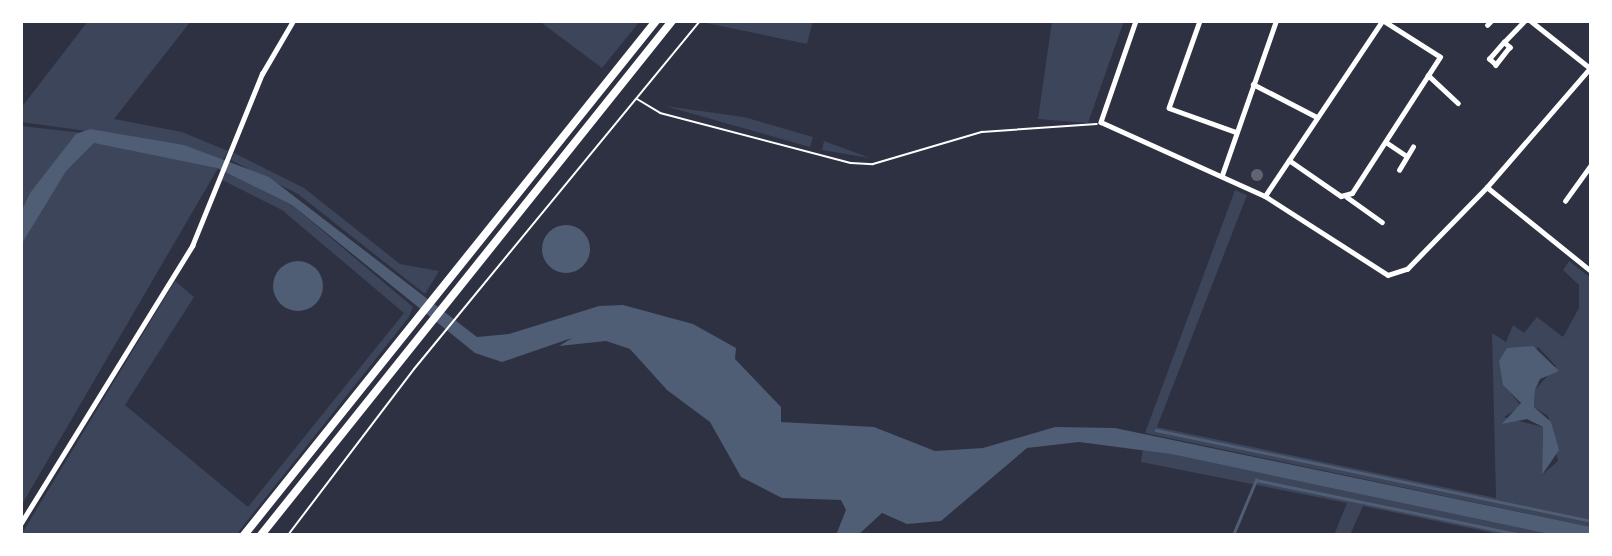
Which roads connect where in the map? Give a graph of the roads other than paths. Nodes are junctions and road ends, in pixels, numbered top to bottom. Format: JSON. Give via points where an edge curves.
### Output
{"nodes":[{"id":1,"x":293,"y":21,"type":"edge"},
{"id":2,"x":656,"y":21,"type":"edge"},
{"id":3,"x":672,"y":21,"type":"edge"},
{"id":4,"x":1136,"y":21,"type":"edge"},
{"id":5,"x":1200,"y":21,"type":"edge"},
{"id":6,"x":1276,"y":21,"type":"edge"},
{"id":7,"x":1383,"y":21,"type":"edge"},
{"id":8,"x":1524,"y":21,"type":"edge"},
{"id":9,"x":1531,"y":21,"type":"edge"},
{"id":10,"x":1504,"y":42,"type":"junction"},
{"id":11,"x":1590,"y":68,"type":"edge"},
{"id":12,"x":1428,"y":75,"type":"junction"},
{"id":13,"x":1253,"y":84,"type":"junction"},
{"id":14,"x":1458,"y":103,"type":"dead end"},
{"id":15,"x":1317,"y":117,"type":"junction"},
{"id":16,"x":1236,"y":132,"type":"junction"},
{"id":17,"x":1385,"y":142,"type":"junction"},
{"id":18,"x":1413,"y":147,"type":"dead end"},
{"id":19,"x":1407,"y":156,"type":"junction"},
{"id":20,"x":1289,"y":160,"type":"junction"},
{"id":21,"x":1591,"y":165,"type":"edge"},
{"id":22,"x":1399,"y":170,"type":"dead end"},
{"id":23,"x":1222,"y":174,"type":"junction"},
{"id":24,"x":1487,"y":187,"type":"junction"},
{"id":25,"x":1265,"y":196,"type":"junction"},
{"id":26,"x":1347,"y":197,"type":"junction"},
{"id":27,"x":1565,"y":201,"type":"dead end"},
{"id":28,"x":1382,"y":222,"type":"dead end"},
{"id":29,"x":1591,"y":271,"type":"edge"},
{"id":30,"x":21,"y":523,"type":"edge"},
{"id":31,"x":244,"y":535,"type":"edge"},
{"id":32,"x":261,"y":535,"type":"edge"}],
"edges":[{"from":1,"to":30,"type":"street","via":[[262,74],[173,281]]},
{"from":2,"to":31,"type":"highway"},
{"from":3,"to":32,"type":"highway"},
{"from":4,"to":23,"type":"street","via":[[1101,122]]},
{"from":5,"to":16,"type":"street","via":[[1169,108]]},
{"from":6,"to":13,"type":"street"},
{"from":7,"to":12,"type":"street","via":[[1440,57]]},
{"from":7,"to":15,"type":"street"},
{"from":8,"to":10,"type":"street"},
{"from":9,"to":11,"type":"street"},
{"from":10,"to":10,"type":"street","via":[[1489,59],[1496,65],[1510,47]]},
{"from":11,"to":24,"type":"street"},
{"from":12,"to":14,"type":"street"},
{"from":12,"to":17,"type":"street"},
{"from":13,"to":15,"type":"street"},
{"from":13,"to":16,"type":"street"},
{"from":15,"to":20,"type":"street"},
{"from":16,"to":23,"type":"street"},
{"from":17,"to":19,"type":"street"},
{"from":17,"to":26,"type":"street"},
{"from":18,"to":19,"type":"street"},
{"from":19,"to":22,"type":"street"},
{"from":20,"to":25,"type":"street"},
{"from":20,"to":26,"type":"street"},
{"from":21,"to":27,"type":"street"},
{"from":23,"to":25,"type":"street"},
{"from":24,"to":25,"type":"street","via":[[1407,269],[1388,275]]},
{"from":24,"to":29,"type":"street"},
{"from":26,"to":28,"type":"street"}]}
